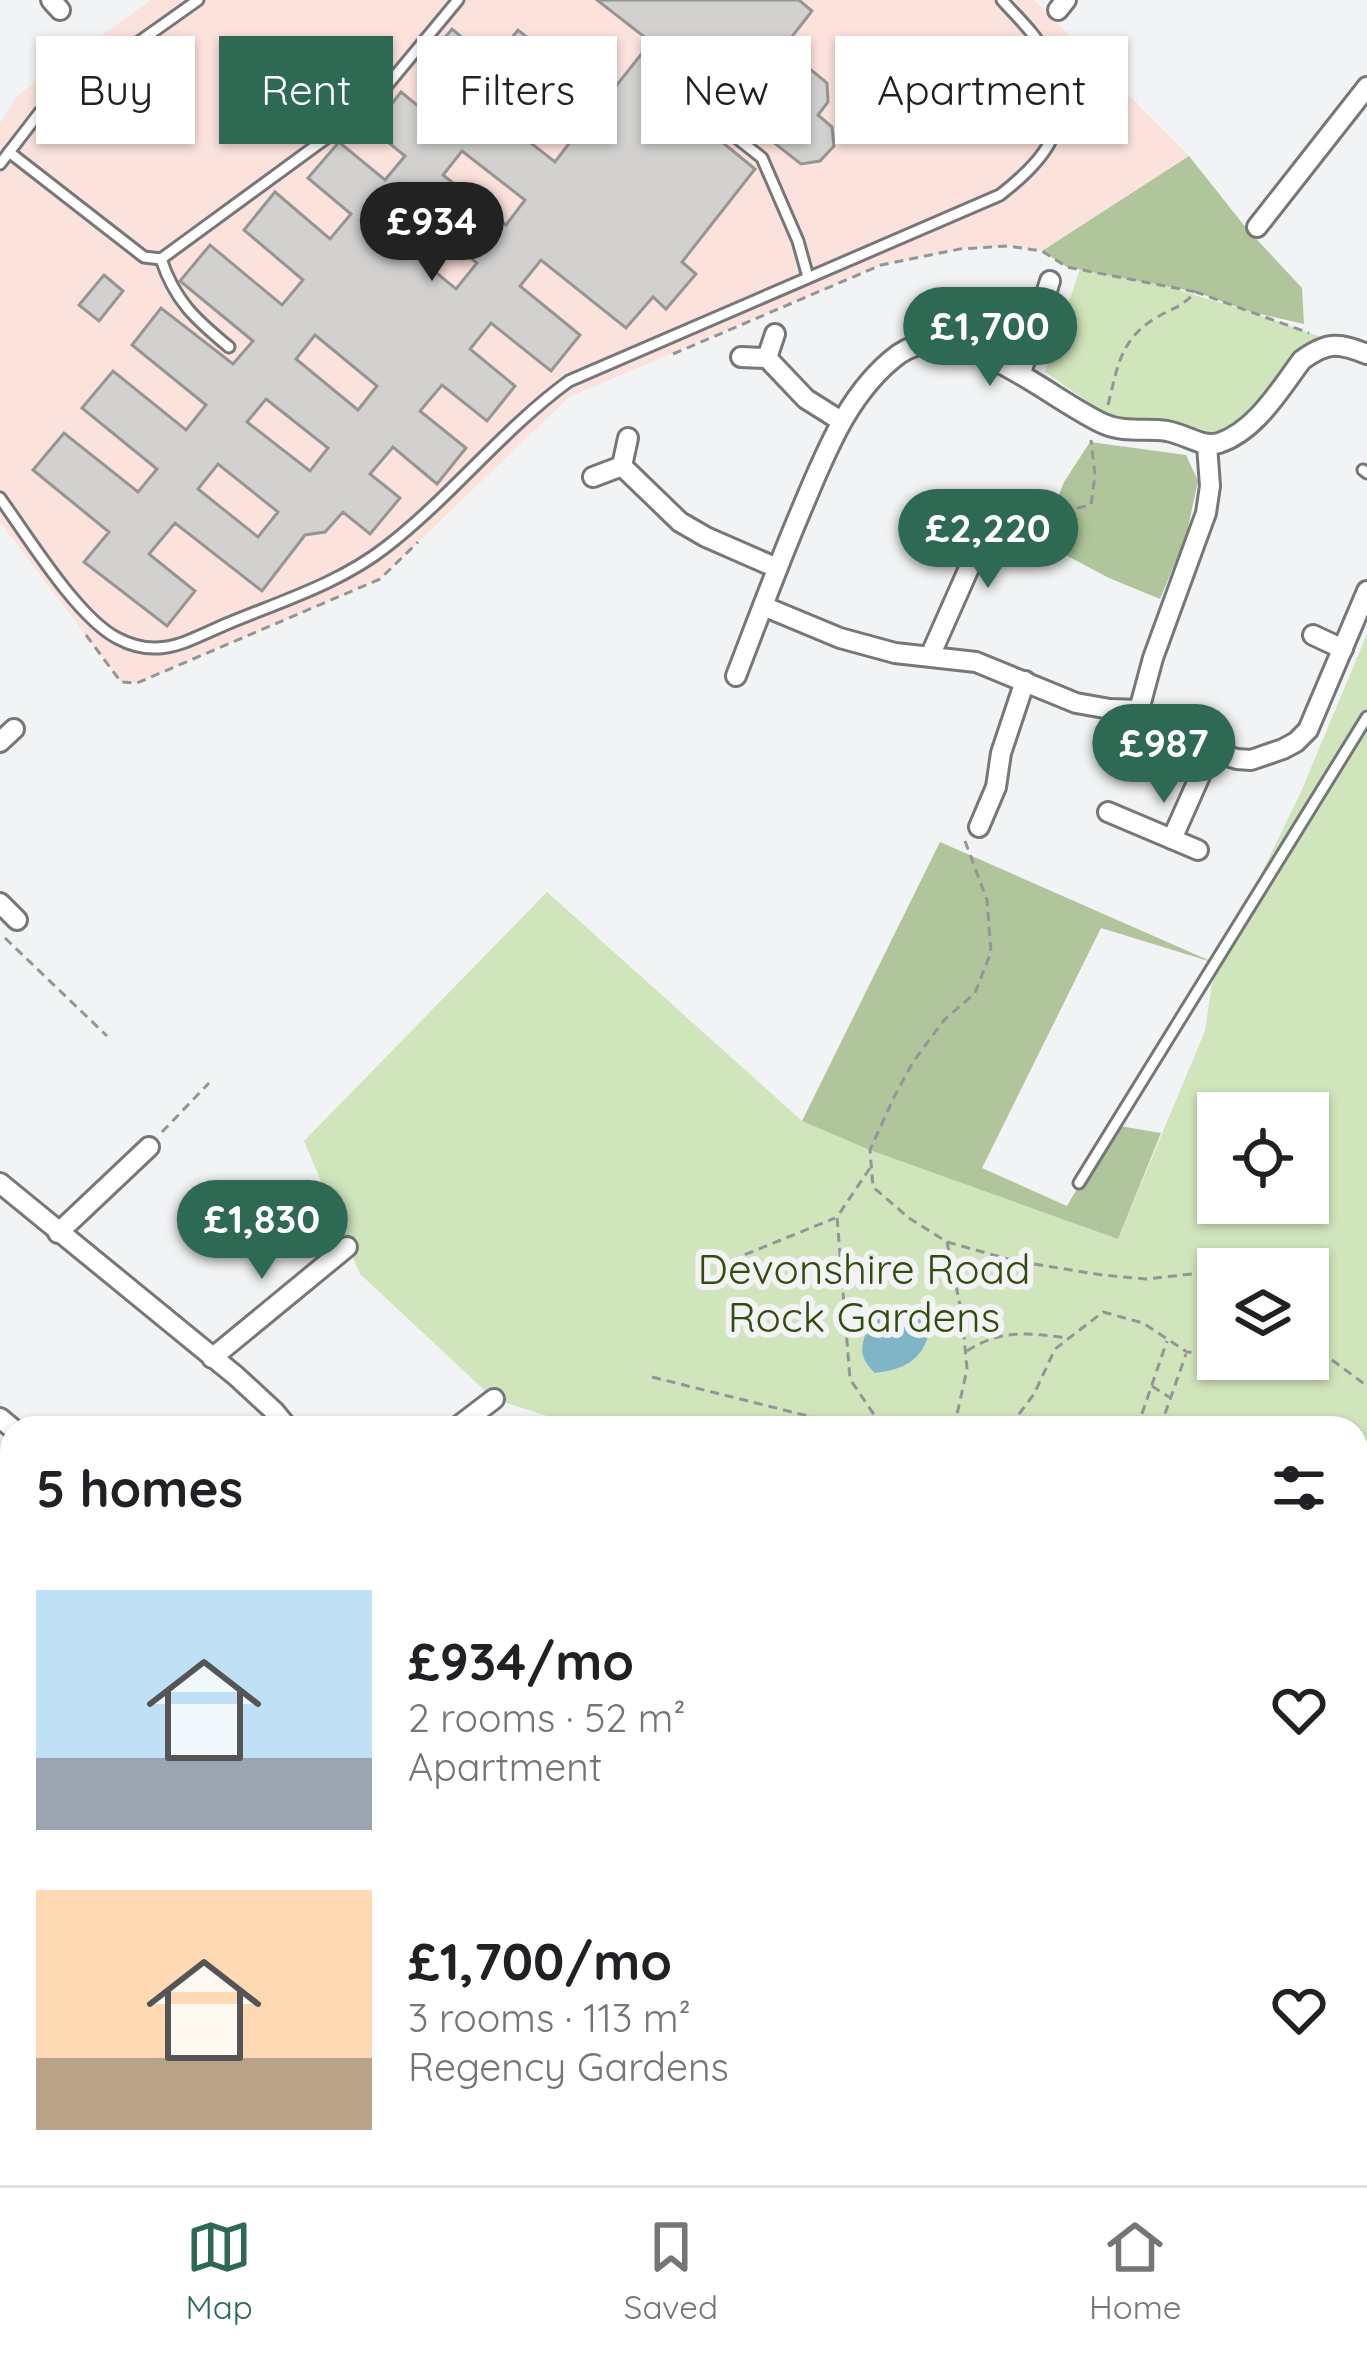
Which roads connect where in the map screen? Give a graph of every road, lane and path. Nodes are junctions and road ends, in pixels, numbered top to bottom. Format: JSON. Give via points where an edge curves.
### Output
{"nodes":[{"id":1,"x":198,"y":0,"type":"edge"},
{"id":2,"x":458,"y":0,"type":"edge"},
{"id":3,"x":1002,"y":0,"type":"edge"},
{"id":4,"x":1367,"y":87,"type":"edge"},
{"id":5,"x":744,"y":144,"type":"edge"},
{"id":6,"x":9,"y":152,"type":"junction"},
{"id":7,"x":0,"y":164,"type":"edge"},
{"id":8,"x":1257,"y":227,"type":"dead end"},
{"id":9,"x":161,"y":259,"type":"junction"},
{"id":10,"x":808,"y":277,"type":"junction"},
{"id":11,"x":1050,"y":281,"type":"dead end"},
{"id":12,"x":1196,"y":292,"type":"junction"},
{"id":13,"x":775,"y":334,"type":"dead end"},
{"id":14,"x":1339,"y":344,"type":"junction"},
{"id":15,"x":229,"y":347,"type":"dead end"},
{"id":16,"x":1367,"y":355,"type":"edge"},
{"id":17,"x":741,"y":357,"type":"dead end"},
{"id":18,"x":767,"y":358,"type":"junction"},
{"id":19,"x":657,"y":360,"type":"dead end"},
{"id":20,"x":1021,"y":373,"type":"junction"},
{"id":21,"x":841,"y":421,"type":"junction"},
{"id":22,"x":1100,"y":423,"type":"junction"},
{"id":23,"x":628,"y":438,"type":"dead end"},
{"id":24,"x":1207,"y":445,"type":"junction"},
{"id":25,"x":622,"y":466,"type":"junction"},
{"id":26,"x":592,"y":477,"type":"dead end"},
{"id":27,"x":0,"y":499,"type":"edge"},
{"id":28,"x":997,"y":505,"type":"joint"},
{"id":29,"x":430,"y":530,"type":"dead end"},
{"id":30,"x":777,"y":568,"type":"junction"},
{"id":31,"x":1367,"y":591,"type":"edge"},
{"id":32,"x":763,"y":606,"type":"junction"},
{"id":33,"x":81,"y":629,"type":"dead end"},
{"id":34,"x":1313,"y":635,"type":"dead end"},
{"id":35,"x":1343,"y":649,"type":"junction"},
{"id":36,"x":930,"y":656,"type":"junction"},
{"id":37,"x":736,"y":676,"type":"dead end"},
{"id":38,"x":1024,"y":682,"type":"junction"},
{"id":39,"x":1139,"y":710,"type":"junction"},
{"id":40,"x":1367,"y":717,"type":"edge"},
{"id":41,"x":1210,"y":751,"type":"junction"},
{"id":42,"x":1108,"y":812,"type":"dead end"},
{"id":43,"x":971,"y":831,"type":"joint"},
{"id":44,"x":1172,"y":838,"type":"junction"},
{"id":45,"x":1198,"y":850,"type":"dead end"},
{"id":46,"x":0,"y":903,"type":"edge"},
{"id":47,"x":17,"y":920,"type":"joint"},
{"id":48,"x":107,"y":1036,"type":"dead end"},
{"id":49,"x":208,"y":1083,"type":"dead end"},
{"id":50,"x":149,"y":1147,"type":"joint"},
{"id":51,"x":871,"y":1167,"type":"junction"},
{"id":52,"x":1078,"y":1183,"type":"dead end"},
{"id":53,"x":0,"y":1184,"type":"edge"},
{"id":54,"x":837,"y":1217,"type":"junction"},
{"id":55,"x":58,"y":1232,"type":"junction"},
{"id":56,"x":946,"y":1243,"type":"junction"},
{"id":57,"x":347,"y":1247,"type":"dead end"},
{"id":58,"x":717,"y":1266,"type":"dead end"},
{"id":59,"x":1197,"y":1277,"type":"edge"},
{"id":60,"x":1069,"y":1338,"type":"junction"},
{"id":61,"x":1167,"y":1341,"type":"junction"},
{"id":62,"x":965,"y":1352,"type":"junction"},
{"id":63,"x":1187,"y":1352,"type":"junction"},
{"id":64,"x":1197,"y":1352,"type":"edge"},
{"id":65,"x":212,"y":1358,"type":"junction"},
{"id":66,"x":1329,"y":1358,"type":"edge"},
{"id":67,"x":652,"y":1377,"type":"dead end"},
{"id":68,"x":1151,"y":1386,"type":"junction"},
{"id":69,"x":1367,"y":1386,"type":"edge"},
{"id":70,"x":1171,"y":1398,"type":"junction"},
{"id":71,"x":494,"y":1400,"type":"dead end"},
{"id":72,"x":278,"y":1416,"type":"edge"},
{"id":73,"x":472,"y":1416,"type":"edge"},
{"id":74,"x":808,"y":1416,"type":"edge"},
{"id":75,"x":875,"y":1416,"type":"edge"},
{"id":76,"x":957,"y":1416,"type":"edge"},
{"id":77,"x":1018,"y":1416,"type":"edge"},
{"id":78,"x":1141,"y":1416,"type":"edge"},
{"id":79,"x":1164,"y":1416,"type":"edge"}],
"edges":[{"from":1,"to":6,"type":"lane","via":[[40,112]]},
{"from":2,"to":9,"type":"lane","via":[[351,120]]},
{"from":3,"to":10,"type":"lane","via":[[1045,51],[1060,95],[1059,123],[1042,157],[1000,195]]},
{"from":4,"to":8,"type":"street"},
{"from":5,"to":10,"type":"lane","via":[[762,158]]},
{"from":6,"to":7,"type":"lane"},
{"from":6,"to":9,"type":"lane","via":[[144,257]]},
{"from":9,"to":15,"type":"lane","via":[[191,316]]},
{"from":10,"to":27,"type":"lane","via":[[569,382],[385,548],[346,574],[174,647],[141,649],[86,615]]},
{"from":11,"to":20,"type":"street"},
{"from":12,"to":14,"type":"path"},
{"from":12,"to":19,"type":"path","via":[[1067,267],[1042,251],[960,249],[881,265]]},
{"from":12,"to":22,"type":"path","via":[[1123,348]]},
{"from":13,"to":18,"type":"street"},
{"from":14,"to":16,"type":"street"},
{"from":14,"to":24,"type":"street","via":[[1311,353],[1244,429]]},
{"from":17,"to":18,"type":"street"},
{"from":18,"to":21,"type":"street"},
{"from":20,"to":21,"type":"street","via":[[952,346],[915,346],[876,375]]},
{"from":20,"to":22,"type":"street"},
{"from":21,"to":30,"type":"street"},
{"from":22,"to":24,"type":"street"},
{"from":22,"to":28,"type":"path","via":[[1090,442],[1091,505],[1045,515]]},
{"from":23,"to":25,"type":"street"},
{"from":24,"to":39,"type":"street","via":[[1206,513]]},
{"from":25,"to":26,"type":"street"},
{"from":25,"to":30,"type":"street","via":[[680,523]]},
{"from":28,"to":36,"type":"street"},
{"from":29,"to":33,"type":"path","via":[[380,578],[137,683],[121,682]]},
{"from":30,"to":32,"type":"street"},
{"from":31,"to":35,"type":"street"},
{"from":32,"to":36,"type":"street","via":[[840,638]]},
{"from":32,"to":37,"type":"street"},
{"from":34,"to":35,"type":"street"},
{"from":35,"to":41,"type":"street","via":[[1296,742],[1251,760]]},
{"from":36,"to":38,"type":"street","via":[[976,662]]},
{"from":38,"to":39,"type":"street","via":[[1076,703]]},
{"from":38,"to":43,"type":"street","via":[[996,787]]},
{"from":39,"to":41,"type":"street"},
{"from":40,"to":52,"type":"lane"},
{"from":41,"to":44,"type":"street"},
{"from":42,"to":44,"type":"street"},
{"from":43,"to":51,"type":"path","via":[[991,952],[975,993],[944,1020],[903,1080],[870,1150]]},
{"from":44,"to":45,"type":"street"},
{"from":46,"to":47,"type":"street"},
{"from":47,"to":48,"type":"path","via":[[5,938]]},
{"from":49,"to":50,"type":"path"},
{"from":50,"to":55,"type":"street"},
{"from":51,"to":54,"type":"path"},
{"from":51,"to":56,"type":"path","via":[[873,1186]]},
{"from":53,"to":55,"type":"street"},
{"from":54,"to":58,"type":"path"},
{"from":54,"to":75,"type":"path","via":[[850,1379]]},
{"from":55,"to":65,"type":"street"},
{"from":56,"to":59,"type":"path","via":[[1102,1274]]},
{"from":56,"to":62,"type":"path"},
{"from":57,"to":65,"type":"street"},
{"from":60,"to":61,"type":"path","via":[[1103,1312],[1143,1323]]},
{"from":60,"to":62,"type":"path","via":[[1020,1331]]},
{"from":60,"to":77,"type":"path"},
{"from":61,"to":63,"type":"path"},
{"from":61,"to":68,"type":"path"},
{"from":62,"to":76,"type":"path"},
{"from":63,"to":64,"type":"path"},
{"from":63,"to":70,"type":"path"},
{"from":65,"to":72,"type":"street"},
{"from":66,"to":69,"type":"path"},
{"from":67,"to":74,"type":"path"},
{"from":68,"to":70,"type":"path"},
{"from":68,"to":78,"type":"path"},
{"from":70,"to":79,"type":"path"},
{"from":71,"to":73,"type":"street"}]}
